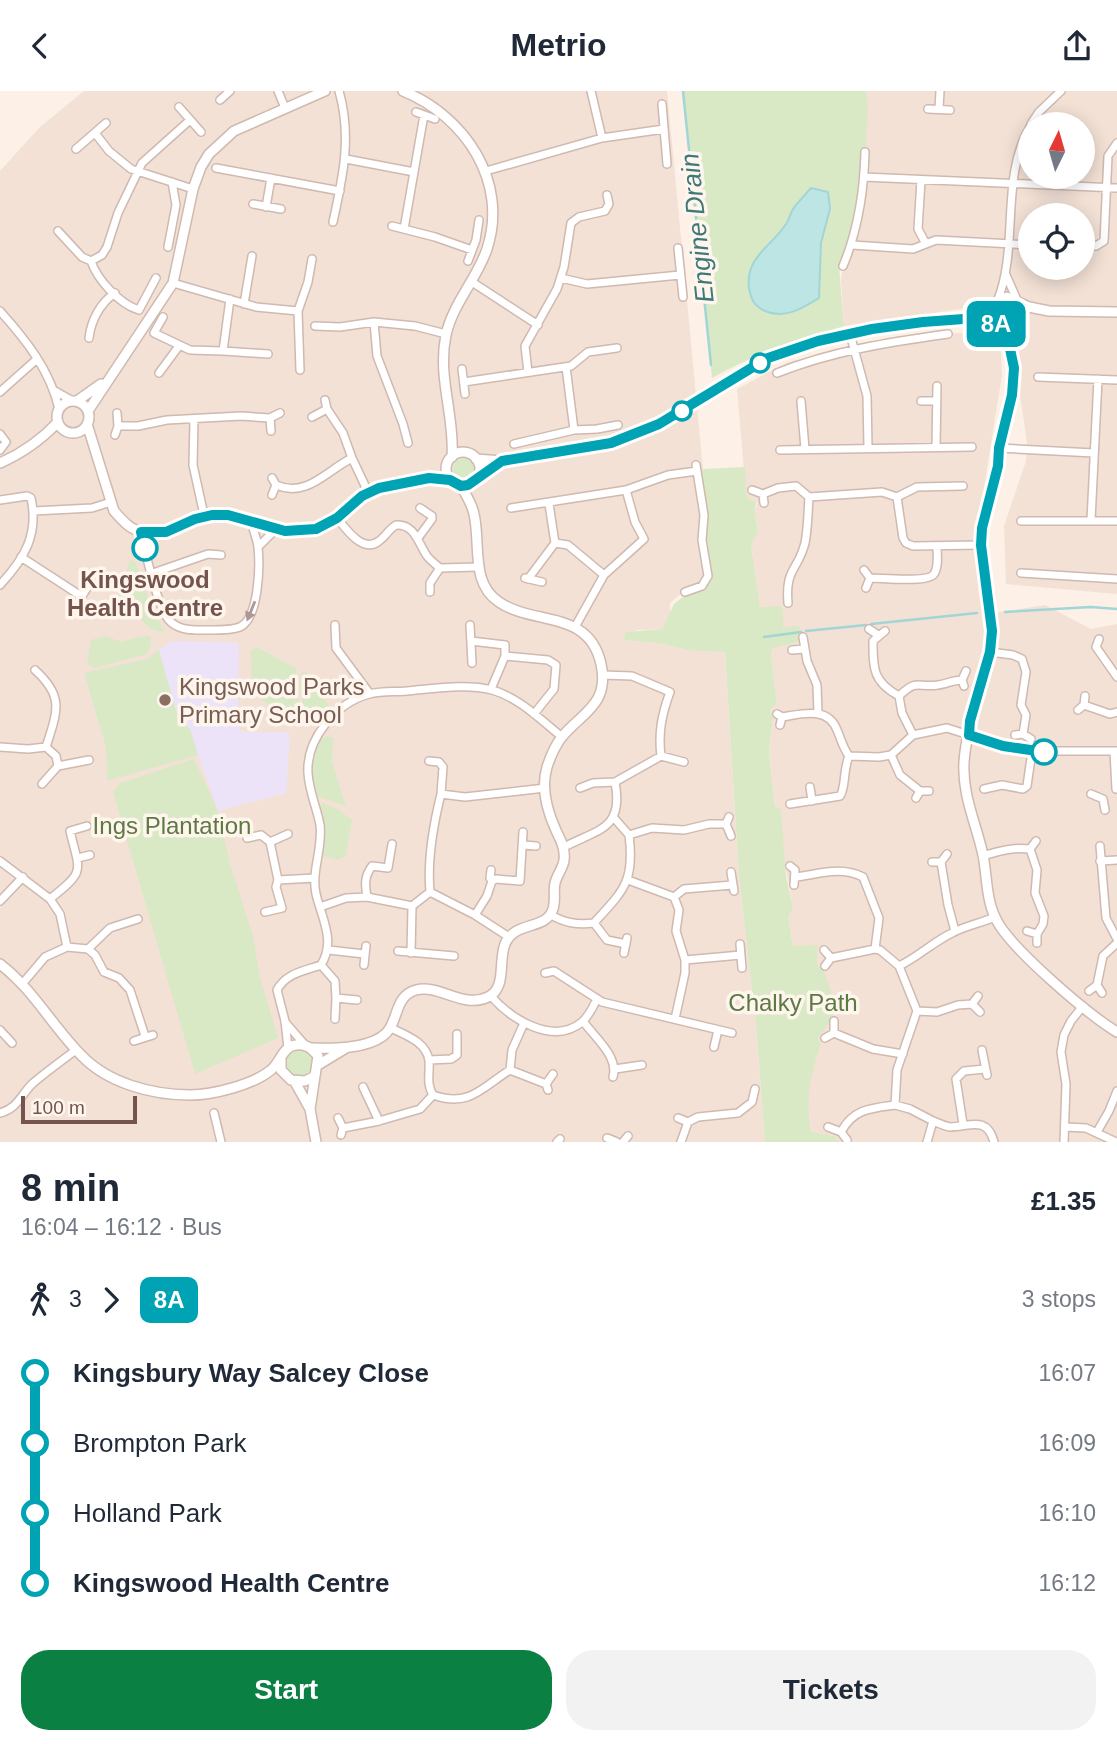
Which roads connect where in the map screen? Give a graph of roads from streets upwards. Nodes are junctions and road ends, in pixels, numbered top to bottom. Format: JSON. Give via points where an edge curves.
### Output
{"nodes":[{"id":1,"x":230,"y":91,"type":"edge"},
{"id":2,"x":278,"y":91,"type":"edge"},
{"id":3,"x":326,"y":91,"type":"edge"},
{"id":4,"x":339,"y":91,"type":"edge"},
{"id":5,"x":406,"y":91,"type":"edge"},
{"id":6,"x":591,"y":91,"type":"edge"},
{"id":7,"x":940,"y":91,"type":"edge"},
{"id":8,"x":1060,"y":91,"type":"edge"},
{"id":9,"x":220,"y":100,"type":"dead end"},
{"id":10,"x":662,"y":104,"type":"dead end"},
{"id":11,"x":178,"y":107,"type":"dead end"},
{"id":12,"x":285,"y":108,"type":"junction"},
{"id":13,"x":928,"y":109,"type":"dead end"},
{"id":14,"x":939,"y":109,"type":"junction"},
{"id":15,"x":950,"y":110,"type":"dead end"},
{"id":16,"x":415,"y":112,"type":"dead end"},
{"id":17,"x":1039,"y":112,"type":"edge"},
{"id":18,"x":424,"y":115,"type":"junction"},
{"id":19,"x":435,"y":119,"type":"dead end"},
{"id":20,"x":190,"y":120,"type":"junction"},
{"id":21,"x":106,"y":123,"type":"dead end"},
{"id":22,"x":664,"y":129,"type":"junction"},
{"id":23,"x":201,"y":132,"type":"dead end"},
{"id":24,"x":94,"y":134,"type":"junction"},
{"id":25,"x":602,"y":138,"type":"junction"},
{"id":26,"x":1117,"y":143,"type":"edge"},
{"id":27,"x":76,"y":149,"type":"dead end"},
{"id":28,"x":865,"y":152,"type":"dead end"},
{"id":29,"x":1018,"y":157,"type":"edge"},
{"id":30,"x":346,"y":159,"type":"junction"},
{"id":31,"x":667,"y":164,"type":"dead end"},
{"id":32,"x":216,"y":168,"type":"dead end"},
{"id":33,"x":137,"y":171,"type":"junction"},
{"id":34,"x":486,"y":171,"type":"junction"},
{"id":35,"x":414,"y":172,"type":"junction"},
{"id":36,"x":864,"y":177,"type":"junction"},
{"id":37,"x":271,"y":178,"type":"junction"},
{"id":38,"x":921,"y":180,"type":"junction"},
{"id":39,"x":173,"y":182,"type":"junction"},
{"id":40,"x":1014,"y":183,"type":"junction"},
{"id":41,"x":1105,"y":188,"type":"junction"},
{"id":42,"x":1117,"y":188,"type":"edge"},
{"id":43,"x":193,"y":189,"type":"junction"},
{"id":44,"x":340,"y":191,"type":"junction"},
{"id":45,"x":607,"y":195,"type":"dead end"},
{"id":46,"x":253,"y":204,"type":"dead end"},
{"id":47,"x":266,"y":207,"type":"junction"},
{"id":48,"x":281,"y":209,"type":"dead end"},
{"id":49,"x":479,"y":220,"type":"dead end"},
{"id":50,"x":333,"y":222,"type":"dead end"},
{"id":51,"x":391,"y":226,"type":"dead end"},
{"id":52,"x":404,"y":229,"type":"junction"},
{"id":53,"x":58,"y":231,"type":"dead end"},
{"id":54,"x":926,"y":244,"type":"junction"},
{"id":55,"x":1010,"y":244,"type":"junction"},
{"id":56,"x":1018,"y":244,"type":"edge"},
{"id":57,"x":852,"y":245,"type":"junction"},
{"id":58,"x":1095,"y":246,"type":"edge"},
{"id":59,"x":167,"y":247,"type":"dead end"},
{"id":60,"x":678,"y":248,"type":"dead end"},
{"id":61,"x":472,"y":250,"type":"junction"},
{"id":62,"x":252,"y":256,"type":"dead end"},
{"id":63,"x":312,"y":260,"type":"dead end"},
{"id":64,"x":91,"y":261,"type":"junction"},
{"id":65,"x":468,"y":261,"type":"dead end"},
{"id":66,"x":843,"y":266,"type":"dead end"},
{"id":67,"x":680,"y":275,"type":"junction"},
{"id":68,"x":1006,"y":275,"type":"junction"},
{"id":69,"x":156,"y":278,"type":"dead end"},
{"id":70,"x":561,"y":278,"type":"junction"},
{"id":71,"x":472,"y":282,"type":"junction"},
{"id":72,"x":173,"y":283,"type":"junction"},
{"id":73,"x":115,"y":293,"type":"junction"},
{"id":74,"x":683,"y":297,"type":"dead end"},
{"id":75,"x":229,"y":299,"type":"junction"},
{"id":76,"x":1019,"y":302,"type":"junction"},
{"id":77,"x":244,"y":304,"type":"junction"},
{"id":78,"x":996,"y":304,"type":"junction"},
{"id":79,"x":0,"y":311,"type":"edge"},
{"id":80,"x":298,"y":311,"type":"junction"},
{"id":81,"x":1049,"y":311,"type":"junction"},
{"id":82,"x":1117,"y":312,"type":"edge"},
{"id":83,"x":163,"y":317,"type":"dead end"},
{"id":84,"x":977,"y":318,"type":"junction"},
{"id":85,"x":374,"y":322,"type":"junction"},
{"id":86,"x":1020,"y":323,"type":"junction"},
{"id":87,"x":538,"y":325,"type":"junction"},
{"id":88,"x":314,"y":326,"type":"dead end"},
{"id":89,"x":1000,"y":326,"type":"junction"},
{"id":90,"x":446,"y":334,"type":"junction"},
{"id":91,"x":850,"y":334,"type":"junction"},
{"id":92,"x":948,"y":334,"type":"dead end"},
{"id":93,"x":89,"y":338,"type":"dead end"},
{"id":94,"x":1009,"y":344,"type":"junction"},
{"id":95,"x":179,"y":346,"type":"junction"},
{"id":96,"x":617,"y":348,"type":"dead end"},
{"id":97,"x":223,"y":351,"type":"junction"},
{"id":98,"x":855,"y":351,"type":"junction"},
{"id":99,"x":268,"y":353,"type":"dead end"},
{"id":100,"x":37,"y":359,"type":"junction"},
{"id":101,"x":566,"y":367,"type":"junction"},
{"id":102,"x":791,"y":367,"type":"junction"},
{"id":103,"x":462,"y":369,"type":"dead end"},
{"id":104,"x":300,"y":370,"type":"dead end"},
{"id":105,"x":528,"y":372,"type":"junction"},
{"id":106,"x":159,"y":373,"type":"dead end"},
{"id":107,"x":778,"y":373,"type":"dead end"},
{"id":108,"x":111,"y":375,"type":"junction"},
{"id":109,"x":795,"y":377,"type":"dead end"},
{"id":110,"x":1038,"y":377,"type":"dead end"},
{"id":111,"x":1098,"y":379,"type":"junction"},
{"id":112,"x":1117,"y":380,"type":"edge"},
{"id":113,"x":464,"y":383,"type":"junction"},
{"id":114,"x":937,"y":386,"type":"dead end"},
{"id":115,"x":55,"y":391,"type":"junction"},
{"id":116,"x":0,"y":393,"type":"edge"},
{"id":117,"x":465,"y":394,"type":"dead end"},
{"id":118,"x":75,"y":401,"type":"junction"},
{"id":119,"x":802,"y":401,"type":"dead end"},
{"id":120,"x":922,"y":401,"type":"dead end"},
{"id":121,"x":936,"y":401,"type":"junction"},
{"id":122,"x":59,"y":409,"type":"junction"},
{"id":123,"x":88,"y":411,"type":"junction"},
{"id":124,"x":117,"y":413,"type":"dead end"},
{"id":125,"x":280,"y":413,"type":"dead end"},
{"id":126,"x":270,"y":418,"type":"junction"},
{"id":127,"x":312,"y":418,"type":"dead end"},
{"id":128,"x":194,"y":420,"type":"junction"},
{"id":129,"x":58,"y":422,"type":"junction"},
{"id":130,"x":452,"y":423,"type":"junction"},
{"id":131,"x":87,"y":424,"type":"junction"},
{"id":132,"x":618,"y":425,"type":"dead end"},
{"id":133,"x":118,"y":426,"type":"junction"},
{"id":134,"x":574,"y":430,"type":"junction"},
{"id":135,"x":271,"y":431,"type":"dead end"},
{"id":136,"x":69,"y":432,"type":"junction"},
{"id":137,"x":0,"y":434,"type":"edge"},
{"id":138,"x":115,"y":435,"type":"dead end"},
{"id":139,"x":44,"y":437,"type":"junction"},
{"id":140,"x":408,"y":443,"type":"dead end"},
{"id":141,"x":514,"y":444,"type":"dead end"},
{"id":142,"x":936,"y":447,"type":"junction"},
{"id":143,"x":972,"y":447,"type":"dead end"},
{"id":144,"x":868,"y":448,"type":"junction"},
{"id":145,"x":999,"y":448,"type":"junction"},
{"id":146,"x":93,"y":449,"type":"junction"},
{"id":147,"x":805,"y":449,"type":"junction"},
{"id":148,"x":0,"y":450,"type":"edge"},
{"id":149,"x":780,"y":450,"type":"dead end"},
{"id":150,"x":1094,"y":453,"type":"junction"},
{"id":151,"x":472,"y":456,"type":"junction"},
{"id":152,"x":452,"y":457,"type":"junction"},
{"id":153,"x":352,"y":458,"type":"junction"},
{"id":154,"x":502,"y":461,"type":"junction"},
{"id":155,"x":0,"y":463,"type":"edge"},
{"id":156,"x":446,"y":468,"type":"junction"},
{"id":157,"x":429,"y":478,"type":"junction"},
{"id":158,"x":944,"y":478,"type":"dead end"},
{"id":159,"x":476,"y":479,"type":"junction"},
{"id":160,"x":450,"y":480,"type":"junction"},
{"id":161,"x":461,"y":486,"type":"junction"},
{"id":162,"x":943,"y":487,"type":"junction"},
{"id":163,"x":963,"y":487,"type":"dead end"},
{"id":164,"x":626,"y":490,"type":"junction"},
{"id":165,"x":752,"y":490,"type":"dead end"},
{"id":166,"x":368,"y":492,"type":"junction"},
{"id":167,"x":763,"y":494,"type":"junction"},
{"id":168,"x":272,"y":495,"type":"dead end"},
{"id":169,"x":808,"y":497,"type":"junction"},
{"id":170,"x":897,"y":497,"type":"junction"},
{"id":171,"x":0,"y":500,"type":"edge"},
{"id":172,"x":111,"y":502,"type":"junction"},
{"id":173,"x":549,"y":503,"type":"junction"},
{"id":174,"x":764,"y":503,"type":"dead end"},
{"id":175,"x":473,"y":507,"type":"junction"},
{"id":176,"x":420,"y":508,"type":"dead end"},
{"id":177,"x":510,"y":508,"type":"dead end"},
{"id":178,"x":34,"y":511,"type":"junction"},
{"id":179,"x":204,"y":516,"type":"junction"},
{"id":180,"x":337,"y":518,"type":"junction"},
{"id":181,"x":1091,"y":520,"type":"junction"},
{"id":182,"x":251,"y":521,"type":"junction"},
{"id":183,"x":1021,"y":521,"type":"dead end"},
{"id":184,"x":1117,"y":521,"type":"edge"},
{"id":185,"x":1033,"y":522,"type":"junction"},
{"id":186,"x":275,"y":530,"type":"junction"},
{"id":187,"x":141,"y":532,"type":"junction"},
{"id":188,"x":1032,"y":532,"type":"dead end"},
{"id":189,"x":418,"y":538,"type":"junction"},
{"id":190,"x":555,"y":543,"type":"junction"},
{"id":191,"x":208,"y":545,"type":"dead end"},
{"id":192,"x":981,"y":545,"type":"junction"},
{"id":193,"x":936,"y":546,"type":"junction"},
{"id":194,"x":258,"y":547,"type":"junction"},
{"id":195,"x":208,"y":554,"type":"junction"},
{"id":196,"x":221,"y":555,"type":"dead end"},
{"id":197,"x":800,"y":556,"type":"junction"},
{"id":198,"x":21,"y":557,"type":"junction"},
{"id":199,"x":809,"y":561,"type":"dead end"},
{"id":200,"x":478,"y":567,"type":"junction"},
{"id":201,"x":440,"y":568,"type":"junction"},
{"id":202,"x":864,"y":570,"type":"dead end"},
{"id":203,"x":153,"y":573,"type":"junction"},
{"id":204,"x":1021,"y":573,"type":"dead end"},
{"id":205,"x":604,"y":575,"type":"junction"},
{"id":206,"x":870,"y":578,"type":"junction"},
{"id":207,"x":1117,"y":579,"type":"edge"},
{"id":208,"x":542,"y":582,"type":"dead end"},
{"id":209,"x":0,"y":585,"type":"edge"},
{"id":210,"x":87,"y":588,"type":"dead end"},
{"id":211,"x":866,"y":588,"type":"dead end"},
{"id":212,"x":430,"y":592,"type":"dead end"},
{"id":213,"x":685,"y":592,"type":"dead end"},
{"id":214,"x":81,"y":596,"type":"junction"},
{"id":215,"x":788,"y":603,"type":"dead end"},
{"id":216,"x":76,"y":605,"type":"dead end"},
{"id":217,"x":335,"y":625,"type":"dead end"},
{"id":218,"x":470,"y":625,"type":"dead end"},
{"id":219,"x":575,"y":627,"type":"junction"},
{"id":220,"x":869,"y":629,"type":"dead end"},
{"id":221,"x":803,"y":637,"type":"dead end"},
{"id":222,"x":471,"y":641,"type":"junction"},
{"id":223,"x":1095,"y":646,"type":"dead end"},
{"id":224,"x":804,"y":649,"type":"junction"},
{"id":225,"x":792,"y":650,"type":"dead end"},
{"id":226,"x":990,"y":652,"type":"junction"},
{"id":227,"x":505,"y":656,"type":"junction"},
{"id":228,"x":472,"y":663,"type":"dead end"},
{"id":229,"x":35,"y":670,"type":"dead end"},
{"id":230,"x":966,"y":671,"type":"dead end"},
{"id":231,"x":1116,"y":673,"type":"edge"},
{"id":232,"x":602,"y":675,"type":"junction"},
{"id":233,"x":491,"y":689,"type":"junction"},
{"id":234,"x":370,"y":694,"type":"junction"},
{"id":235,"x":899,"y":696,"type":"junction"},
{"id":236,"x":1085,"y":696,"type":"dead end"},
{"id":237,"x":1117,"y":712,"type":"edge"},
{"id":238,"x":818,"y":713,"type":"junction"},
{"id":239,"x":534,"y":714,"type":"junction"},
{"id":240,"x":780,"y":718,"type":"dead end"},
{"id":241,"x":913,"y":735,"type":"junction"},
{"id":242,"x":969,"y":735,"type":"junction"},
{"id":243,"x":562,"y":737,"type":"junction"},
{"id":244,"x":1031,"y":739,"type":"dead end"},
{"id":245,"x":0,"y":747,"type":"edge"},
{"id":246,"x":46,"y":747,"type":"junction"},
{"id":247,"x":1032,"y":751,"type":"junction"},
{"id":248,"x":1115,"y":751,"type":"edge"},
{"id":249,"x":891,"y":755,"type":"junction"},
{"id":250,"x":661,"y":756,"type":"junction"},
{"id":251,"x":849,"y":756,"type":"junction"},
{"id":252,"x":89,"y":760,"type":"dead end"},
{"id":253,"x":429,"y":761,"type":"dead end"},
{"id":254,"x":684,"y":762,"type":"dead end"},
{"id":255,"x":58,"y":766,"type":"junction"},
{"id":256,"x":615,"y":782,"type":"junction"},
{"id":257,"x":41,"y":786,"type":"dead end"},
{"id":258,"x":810,"y":787,"type":"dead end"},
{"id":259,"x":545,"y":788,"type":"junction"},
{"id":260,"x":580,"y":789,"type":"dead end"},
{"id":261,"x":983,"y":789,"type":"dead end"},
{"id":262,"x":1117,"y":789,"type":"edge"},
{"id":263,"x":922,"y":793,"type":"dead end"},
{"id":264,"x":442,"y":794,"type":"junction"},
{"id":265,"x":1091,"y":794,"type":"dead end"},
{"id":266,"x":1103,"y":799,"type":"junction"},
{"id":267,"x":812,"y":801,"type":"junction"},
{"id":268,"x":790,"y":804,"type":"dead end"},
{"id":269,"x":1105,"y":810,"type":"dead end"},
{"id":270,"x":615,"y":819,"type":"junction"},
{"id":271,"x":87,"y":826,"type":"dead end"},
{"id":272,"x":523,"y":832,"type":"dead end"},
{"id":273,"x":288,"y":834,"type":"dead end"},
{"id":274,"x":629,"y":835,"type":"junction"},
{"id":275,"x":731,"y":836,"type":"dead end"},
{"id":276,"x":247,"y":838,"type":"dead end"},
{"id":277,"x":1037,"y":841,"type":"dead end"},
{"id":278,"x":270,"y":842,"type":"junction"},
{"id":279,"x":392,"y":844,"type":"dead end"},
{"id":280,"x":524,"y":845,"type":"junction"},
{"id":281,"x":537,"y":846,"type":"dead end"},
{"id":282,"x":1100,"y":846,"type":"dead end"},
{"id":283,"x":564,"y":847,"type":"junction"},
{"id":284,"x":1030,"y":849,"type":"junction"},
{"id":285,"x":947,"y":854,"type":"dead end"},
{"id":286,"x":90,"y":855,"type":"dead end"},
{"id":287,"x":983,"y":856,"type":"junction"},
{"id":288,"x":78,"y":858,"type":"junction"},
{"id":289,"x":1117,"y":860,"type":"edge"},
{"id":290,"x":0,"y":861,"type":"edge"},
{"id":291,"x":1100,"y":861,"type":"junction"},
{"id":292,"x":932,"y":862,"type":"dead end"},
{"id":293,"x":941,"y":862,"type":"junction"},
{"id":294,"x":790,"y":866,"type":"dead end"},
{"id":295,"x":491,"y":870,"type":"dead end"},
{"id":296,"x":731,"y":872,"type":"dead end"},
{"id":297,"x":23,"y":877,"type":"junction"},
{"id":298,"x":315,"y":878,"type":"junction"},
{"id":299,"x":278,"y":880,"type":"junction"},
{"id":300,"x":628,"y":880,"type":"junction"},
{"id":301,"x":492,"y":881,"type":"junction"},
{"id":302,"x":430,"y":892,"type":"junction"},
{"id":303,"x":367,"y":897,"type":"junction"},
{"id":304,"x":674,"y":897,"type":"junction"},
{"id":305,"x":50,"y":899,"type":"junction"},
{"id":306,"x":0,"y":901,"type":"edge"},
{"id":307,"x":412,"y":906,"type":"junction"},
{"id":308,"x":135,"y":907,"type":"dead end"},
{"id":309,"x":320,"y":907,"type":"junction"},
{"id":310,"x":265,"y":912,"type":"dead end"},
{"id":311,"x":475,"y":915,"type":"junction"},
{"id":312,"x":551,"y":915,"type":"junction"},
{"id":313,"x":995,"y":917,"type":"junction"},
{"id":314,"x":594,"y":923,"type":"junction"},
{"id":315,"x":955,"y":931,"type":"junction"},
{"id":316,"x":1027,"y":931,"type":"dead end"},
{"id":317,"x":1037,"y":934,"type":"junction"},
{"id":318,"x":509,"y":937,"type":"junction"},
{"id":319,"x":1117,"y":941,"type":"edge"},
{"id":320,"x":1038,"y":943,"type":"dead end"},
{"id":321,"x":740,"y":944,"type":"dead end"},
{"id":322,"x":67,"y":947,"type":"junction"},
{"id":323,"x":88,"y":949,"type":"junction"},
{"id":324,"x":875,"y":949,"type":"junction"},
{"id":325,"x":329,"y":950,"type":"junction"},
{"id":326,"x":824,"y":950,"type":"dead end"},
{"id":327,"x":398,"y":951,"type":"dead end"},
{"id":328,"x":411,"y":953,"type":"junction"},
{"id":329,"x":624,"y":953,"type":"dead end"},
{"id":330,"x":741,"y":955,"type":"junction"},
{"id":331,"x":454,"y":956,"type":"dead end"},
{"id":332,"x":831,"y":958,"type":"junction"},
{"id":333,"x":685,"y":960,"type":"junction"},
{"id":334,"x":0,"y":964,"type":"edge"},
{"id":335,"x":321,"y":965,"type":"junction"},
{"id":336,"x":364,"y":965,"type":"dead end"},
{"id":337,"x":825,"y":966,"type":"dead end"},
{"id":338,"x":899,"y":966,"type":"junction"},
{"id":339,"x":742,"y":968,"type":"dead end"},
{"id":340,"x":545,"y":973,"type":"dead end"},
{"id":341,"x":23,"y":983,"type":"junction"},
{"id":342,"x":1097,"y":985,"type":"junction"},
{"id":343,"x":1089,"y":991,"type":"dead end"},
{"id":344,"x":1102,"y":993,"type":"dead end"},
{"id":345,"x":491,"y":996,"type":"junction"},
{"id":346,"x":978,"y":996,"type":"dead end"},
{"id":347,"x":336,"y":998,"type":"junction"},
{"id":348,"x":597,"y":999,"type":"junction"},
{"id":349,"x":358,"y":1000,"type":"dead end"},
{"id":350,"x":972,"y":1005,"type":"junction"},
{"id":351,"x":1083,"y":1006,"type":"junction"},
{"id":352,"x":917,"y":1011,"type":"junction"},
{"id":353,"x":981,"y":1012,"type":"dead end"},
{"id":354,"x":335,"y":1019,"type":"dead end"},
{"id":355,"x":675,"y":1019,"type":"junction"},
{"id":356,"x":285,"y":1021,"type":"junction"},
{"id":357,"x":583,"y":1021,"type":"junction"},
{"id":358,"x":834,"y":1021,"type":"dead end"},
{"id":359,"x":524,"y":1023,"type":"junction"},
{"id":360,"x":391,"y":1027,"type":"junction"},
{"id":361,"x":0,"y":1030,"type":"edge"},
{"id":362,"x":718,"y":1030,"type":"junction"},
{"id":363,"x":1117,"y":1032,"type":"edge"},
{"id":364,"x":732,"y":1033,"type":"dead end"},
{"id":365,"x":834,"y":1033,"type":"junction"},
{"id":366,"x":457,"y":1034,"type":"dead end"},
{"id":367,"x":825,"y":1038,"type":"dead end"},
{"id":368,"x":134,"y":1041,"type":"dead end"},
{"id":369,"x":12,"y":1042,"type":"dead end"},
{"id":370,"x":308,"y":1047,"type":"junction"},
{"id":371,"x":714,"y":1047,"type":"dead end"},
{"id":372,"x":288,"y":1048,"type":"junction"},
{"id":373,"x":348,"y":1048,"type":"junction"},
{"id":374,"x":76,"y":1049,"type":"junction"},
{"id":375,"x":982,"y":1050,"type":"dead end"},
{"id":376,"x":903,"y":1053,"type":"junction"},
{"id":377,"x":281,"y":1058,"type":"junction"},
{"id":378,"x":429,"y":1060,"type":"junction"},
{"id":379,"x":318,"y":1065,"type":"junction"},
{"id":380,"x":642,"y":1065,"type":"dead end"},
{"id":381,"x":510,"y":1070,"type":"junction"},
{"id":382,"x":553,"y":1074,"type":"dead end"},
{"id":383,"x":315,"y":1076,"type":"junction"},
{"id":384,"x":254,"y":1079,"type":"junction"},
{"id":385,"x":290,"y":1079,"type":"junction"},
{"id":386,"x":363,"y":1087,"type":"dead end"},
{"id":387,"x":755,"y":1089,"type":"dead end"},
{"id":388,"x":1117,"y":1091,"type":"edge"},
{"id":389,"x":433,"y":1095,"type":"junction"},
{"id":390,"x":895,"y":1105,"type":"junction"},
{"id":391,"x":310,"y":1109,"type":"junction"},
{"id":392,"x":214,"y":1113,"type":"dead end"},
{"id":393,"x":0,"y":1114,"type":"edge"},
{"id":394,"x":338,"y":1118,"type":"dead end"},
{"id":395,"x":678,"y":1118,"type":"dead end"},
{"id":396,"x":379,"y":1121,"type":"junction"},
{"id":397,"x":933,"y":1121,"type":"junction"},
{"id":398,"x":688,"y":1122,"type":"junction"},
{"id":399,"x":963,"y":1124,"type":"junction"},
{"id":400,"x":828,"y":1127,"type":"dead end"},
{"id":401,"x":1066,"y":1127,"type":"junction"},
{"id":402,"x":841,"y":1132,"type":"junction"},
{"id":403,"x":1097,"y":1132,"type":"junction"},
{"id":404,"x":607,"y":1138,"type":"dead end"},
{"id":405,"x":846,"y":1140,"type":"dead end"},
{"id":406,"x":221,"y":1142,"type":"edge"},
{"id":407,"x":316,"y":1142,"type":"edge"},
{"id":408,"x":617,"y":1142,"type":"edge"},
{"id":409,"x":681,"y":1142,"type":"edge"},
{"id":410,"x":928,"y":1142,"type":"edge"},
{"id":411,"x":994,"y":1142,"type":"edge"},
{"id":412,"x":1065,"y":1142,"type":"edge"},
{"id":413,"x":1116,"y":1142,"type":"edge"}],
"edges":[{"from":1,"to":9,"type":"street"},
{"from":2,"to":12,"type":"street"},
{"from":3,"to":12,"type":"street"},
{"from":4,"to":30,"type":"street","via":[[346,118]]},
{"from":5,"to":34,"type":"street","via":[[455,124]]},
{"from":6,"to":25,"type":"street"},
{"from":7,"to":14,"type":"street"},
{"from":8,"to":17,"type":"street"},
{"from":10,"to":22,"type":"street"},
{"from":11,"to":20,"type":"street"},
{"from":12,"to":43,"type":"street","via":[[221,142],[201,167]]},
{"from":13,"to":14,"type":"street"},
{"from":14,"to":15,"type":"street"},
{"from":16,"to":18,"type":"street"},
{"from":18,"to":19,"type":"street"},
{"from":18,"to":35,"type":"street"},
{"from":20,"to":23,"type":"street"},
{"from":20,"to":33,"type":"street"},
{"from":21,"to":24,"type":"street"},
{"from":22,"to":25,"type":"street"},
{"from":22,"to":31,"type":"street"},
{"from":24,"to":27,"type":"street"},
{"from":24,"to":33,"type":"street"},
{"from":25,"to":34,"type":"street"},
{"from":26,"to":41,"type":"street","via":[[1108,156]]},
{"from":28,"to":36,"type":"street"},
{"from":29,"to":40,"type":"street"},
{"from":30,"to":35,"type":"street"},
{"from":30,"to":44,"type":"street"},
{"from":32,"to":37,"type":"street"},
{"from":33,"to":39,"type":"street"},
{"from":33,"to":64,"type":"street","via":[[107,247]]},
{"from":34,"to":71,"type":"street","via":[[493,198],[492,224],[488,248]]},
{"from":35,"to":52,"type":"street"},
{"from":36,"to":38,"type":"street"},
{"from":36,"to":57,"type":"street"},
{"from":37,"to":44,"type":"street"},
{"from":37,"to":47,"type":"street"},
{"from":38,"to":40,"type":"street"},
{"from":38,"to":54,"type":"street","via":[[918,232]]},
{"from":39,"to":43,"type":"street"},
{"from":39,"to":59,"type":"street","via":[[176,205]]},
{"from":40,"to":41,"type":"street"},
{"from":40,"to":55,"type":"street"},
{"from":41,"to":42,"type":"street"},
{"from":41,"to":58,"type":"street","via":[[1104,241]]},
{"from":43,"to":72,"type":"street"},
{"from":44,"to":50,"type":"street"},
{"from":45,"to":70,"type":"street","via":[[605,211],[571,223]]},
{"from":46,"to":47,"type":"street"},
{"from":47,"to":48,"type":"street"},
{"from":49,"to":61,"type":"street"},
{"from":51,"to":52,"type":"street"},
{"from":52,"to":61,"type":"street"},
{"from":53,"to":64,"type":"street"},
{"from":54,"to":55,"type":"street","via":[[936,240]]},
{"from":54,"to":57,"type":"street","via":[[913,249]]},
{"from":55,"to":56,"type":"street"},
{"from":55,"to":68,"type":"street"},
{"from":57,"to":66,"type":"street"},
{"from":60,"to":67,"type":"street"},
{"from":61,"to":65,"type":"street"},
{"from":62,"to":77,"type":"street"},
{"from":63,"to":80,"type":"street"},
{"from":64,"to":73,"type":"street","via":[[94,271]]},
{"from":67,"to":70,"type":"street","via":[[594,284]]},
{"from":67,"to":74,"type":"street"},
{"from":68,"to":76,"type":"street"},
{"from":68,"to":78,"type":"street"},
{"from":69,"to":73,"type":"street","via":[[139,310]]},
{"from":70,"to":87,"type":"street"},
{"from":71,"to":87,"type":"street"},
{"from":71,"to":90,"type":"street"},
{"from":72,"to":75,"type":"street"},
{"from":72,"to":108,"type":"street"},
{"from":73,"to":93,"type":"street","via":[[97,313]]},
{"from":75,"to":77,"type":"street"},
{"from":75,"to":97,"type":"street"},
{"from":76,"to":78,"type":"street","via":[[1007,297]]},
{"from":76,"to":81,"type":"street"},
{"from":76,"to":86,"type":"street","via":[[1024,314]]},
{"from":77,"to":80,"type":"street"},
{"from":78,"to":84,"type":"street"},
{"from":78,"to":89,"type":"street","via":[[993,316]]},
{"from":79,"to":100,"type":"street"},
{"from":80,"to":104,"type":"street"},
{"from":81,"to":82,"type":"street"},
{"from":81,"to":86,"type":"street"},
{"from":83,"to":95,"type":"street","via":[[154,333]]},
{"from":84,"to":89,"type":"street"},
{"from":84,"to":91,"type":"street"},
{"from":85,"to":88,"type":"street"},
{"from":85,"to":90,"type":"street"},
{"from":85,"to":140,"type":"street","via":[[377,356]]},
{"from":86,"to":89,"type":"street","via":[[1012,329]]},
{"from":86,"to":94,"type":"street"},
{"from":87,"to":105,"type":"street","via":[[525,346]]},
{"from":89,"to":94,"type":"street"},
{"from":90,"to":130,"type":"street","via":[[443,382]]},
{"from":91,"to":98,"type":"street"},
{"from":91,"to":154,"type":"street","via":[[768,358],[659,424],[611,443]]},
{"from":92,"to":98,"type":"street"},
{"from":94,"to":145,"type":"street","via":[[1014,368],[1012,395]]},
{"from":95,"to":97,"type":"street"},
{"from":95,"to":106,"type":"street"},
{"from":96,"to":101,"type":"street","via":[[593,350]]},
{"from":97,"to":99,"type":"street"},
{"from":98,"to":102,"type":"street"},
{"from":98,"to":144,"type":"street","via":[[867,396]]},
{"from":100,"to":115,"type":"street"},
{"from":100,"to":116,"type":"street"},
{"from":101,"to":105,"type":"street"},
{"from":101,"to":134,"type":"street"},
{"from":102,"to":107,"type":"street"},
{"from":102,"to":109,"type":"street"},
{"from":103,"to":113,"type":"street"},
{"from":105,"to":113,"type":"street"},
{"from":108,"to":118,"type":"street"},
{"from":108,"to":123,"type":"street"},
{"from":110,"to":111,"type":"street","via":[[1052,381]]},
{"from":111,"to":112,"type":"street"},
{"from":111,"to":150,"type":"street"},
{"from":113,"to":117,"type":"street"},
{"from":114,"to":121,"type":"street"},
{"from":115,"to":118,"type":"street"},
{"from":115,"to":122,"type":"street"},
{"from":118,"to":122,"type":"street","via":[[64,402]]},
{"from":118,"to":123,"type":"street"},
{"from":119,"to":147,"type":"street"},
{"from":120,"to":121,"type":"street"},
{"from":121,"to":142,"type":"street"},
{"from":122,"to":129,"type":"street"},
{"from":123,"to":131,"type":"street"},
{"from":124,"to":133,"type":"street"},
{"from":125,"to":126,"type":"street"},
{"from":126,"to":128,"type":"street"},
{"from":126,"to":135,"type":"street"},
{"from":127,"to":153,"type":"street","via":[[326,404]]},
{"from":128,"to":133,"type":"street"},
{"from":128,"to":179,"type":"street","via":[[193,465]]},
{"from":129,"to":136,"type":"street"},
{"from":129,"to":139,"type":"street"},
{"from":130,"to":151,"type":"street","via":[[461,445]]},
{"from":130,"to":152,"type":"street"},
{"from":131,"to":136,"type":"street","via":[[83,430]]},
{"from":131,"to":146,"type":"street"},
{"from":132,"to":134,"type":"street"},
{"from":133,"to":138,"type":"street"},
{"from":134,"to":141,"type":"street"},
{"from":136,"to":139,"type":"street"},
{"from":136,"to":146,"type":"street"},
{"from":137,"to":148,"type":"street","via":[[6,442]]},
{"from":139,"to":155,"type":"street"},
{"from":142,"to":143,"type":"street"},
{"from":142,"to":144,"type":"street"},
{"from":144,"to":147,"type":"street"},
{"from":145,"to":150,"type":"street"},
{"from":145,"to":192,"type":"street"},
{"from":146,"to":172,"type":"street"},
{"from":147,"to":149,"type":"street"},
{"from":150,"to":181,"type":"street"},
{"from":151,"to":152,"type":"street","via":[[459,453]]},
{"from":151,"to":154,"type":"street"},
{"from":151,"to":159,"type":"street","via":[[480,470]]},
{"from":152,"to":156,"type":"street"},
{"from":153,"to":166,"type":"street"},
{"from":153,"to":168,"type":"street","via":[[306,487],[294,490],[274,482]]},
{"from":154,"to":159,"type":"street"},
{"from":156,"to":157,"type":"street"},
{"from":156,"to":160,"type":"street"},
{"from":157,"to":160,"type":"street"},
{"from":157,"to":166,"type":"street"},
{"from":158,"to":162,"type":"street"},
{"from":159,"to":161,"type":"street"},
{"from":159,"to":175,"type":"street"},
{"from":160,"to":161,"type":"street"},
{"from":161,"to":175,"type":"street"},
{"from":162,"to":163,"type":"street"},
{"from":162,"to":170,"type":"street","via":[[917,487]]},
{"from":164,"to":173,"type":"street"},
{"from":164,"to":205,"type":"street","via":[[644,539]]},
{"from":164,"to":213,"type":"street","via":[[696,468],[708,576],[702,586]]},
{"from":165,"to":167,"type":"street"},
{"from":166,"to":180,"type":"street"},
{"from":167,"to":169,"type":"street","via":[[796,486]]},
{"from":167,"to":174,"type":"street"},
{"from":169,"to":170,"type":"street","via":[[882,492]]},
{"from":169,"to":197,"type":"street"},
{"from":170,"to":193,"type":"street","via":[[902,538],[913,546]]},
{"from":171,"to":178,"type":"street","via":[[27,496]]},
{"from":172,"to":178,"type":"street","via":[[92,508]]},
{"from":172,"to":187,"type":"street","via":[[122,521]]},
{"from":173,"to":177,"type":"street"},
{"from":173,"to":190,"type":"street"},
{"from":175,"to":200,"type":"street"},
{"from":176,"to":189,"type":"street","via":[[432,519]]},
{"from":178,"to":198,"type":"street","via":[[32,535]]},
{"from":179,"to":182,"type":"street","via":[[228,515]]},
{"from":179,"to":187,"type":"street","via":[[166,532]]},
{"from":180,"to":186,"type":"street","via":[[303,531]]},
{"from":180,"to":189,"type":"street","via":[[351,536],[371,545],[396,524],[407,526]]},
{"from":181,"to":184,"type":"street"},
{"from":181,"to":185,"type":"street"},
{"from":182,"to":186,"type":"street"},
{"from":182,"to":194,"type":"street"},
{"from":183,"to":185,"type":"street"},
{"from":185,"to":188,"type":"street"},
{"from":186,"to":194,"type":"street"},
{"from":187,"to":203,"type":"street"},
{"from":189,"to":201,"type":"street","via":[[427,557]]},
{"from":190,"to":205,"type":"street","via":[[568,545]]},
{"from":190,"to":208,"type":"street","via":[[526,578]]},
{"from":191,"to":195,"type":"street"},
{"from":192,"to":193,"type":"street"},
{"from":192,"to":226,"type":"street","via":[[992,631]]},
{"from":193,"to":206,"type":"street","via":[[937,567],[927,580]]},
{"from":194,"to":203,"type":"street","one_way":true,"via":[[254,611],[240,627],[195,630],[176,625],[161,604]]},
{"from":195,"to":196,"type":"street"},
{"from":195,"to":203,"type":"street"},
{"from":197,"to":199,"type":"street"},
{"from":197,"to":215,"type":"street","via":[[786,586]]},
{"from":198,"to":209,"type":"street"},
{"from":198,"to":214,"type":"street"},
{"from":200,"to":201,"type":"street"},
{"from":200,"to":219,"type":"street","via":[[482,583],[497,601]]},
{"from":201,"to":212,"type":"street"},
{"from":202,"to":206,"type":"street"},
{"from":204,"to":207,"type":"street"},
{"from":205,"to":219,"type":"street"},
{"from":206,"to":211,"type":"street"},
{"from":210,"to":214,"type":"street"},
{"from":214,"to":216,"type":"street"},
{"from":217,"to":234,"type":"street","via":[[336,648]]},
{"from":218,"to":222,"type":"street"},
{"from":219,"to":232,"type":"street","via":[[594,646]]},
{"from":220,"to":235,"type":"street","via":[[882,633],[873,641],[877,680]]},
{"from":221,"to":224,"type":"street"},
{"from":222,"to":227,"type":"street","via":[[505,645]]},
{"from":222,"to":228,"type":"street"},
{"from":223,"to":231,"type":"street"},
{"from":224,"to":225,"type":"street"},
{"from":224,"to":238,"type":"street","via":[[817,685]]},
{"from":226,"to":242,"type":"street"},
{"from":226,"to":244,"type":"street","via":[[1022,659],[1026,672],[1021,705],[1026,715],[1019,735]]},
{"from":227,"to":233,"type":"street"},
{"from":227,"to":239,"type":"street","via":[[548,660],[556,665],[554,689]]},
{"from":229,"to":246,"type":"street","via":[[48,681],[55,697],[56,717]]},
{"from":230,"to":235,"type":"street","via":[[963,683],[920,683]]},
{"from":232,"to":243,"type":"street","via":[[595,704]]},
{"from":232,"to":250,"type":"street","via":[[632,676],[670,692],[661,719]]},
{"from":233,"to":234,"type":"street"},
{"from":233,"to":239,"type":"street"},
{"from":234,"to":298,"type":"street","via":[[328,721],[313,747],[308,771],[321,848]]},
{"from":235,"to":241,"type":"street"},
{"from":236,"to":237,"type":"street","via":[[1081,708]]},
{"from":238,"to":240,"type":"street"},
{"from":238,"to":251,"type":"street","via":[[836,726]]},
{"from":239,"to":243,"type":"street"},
{"from":241,"to":242,"type":"street","via":[[947,728]]},
{"from":241,"to":249,"type":"street"},
{"from":242,"to":247,"type":"street"},
{"from":242,"to":287,"type":"street","via":[[964,786]]},
{"from":243,"to":259,"type":"street","via":[[548,765]]},
{"from":245,"to":246,"type":"street"},
{"from":246,"to":255,"type":"street","via":[[56,756]]},
{"from":247,"to":248,"type":"street"},
{"from":247,"to":261,"type":"street","via":[[1027,786]]},
{"from":248,"to":262,"type":"street"},
{"from":249,"to":251,"type":"street"},
{"from":249,"to":263,"type":"street","via":[[900,775]]},
{"from":250,"to":254,"type":"street"},
{"from":250,"to":256,"type":"street"},
{"from":251,"to":267,"type":"street","via":[[843,793],[835,799]]},
{"from":252,"to":255,"type":"street"},
{"from":253,"to":264,"type":"street","via":[[443,767]]},
{"from":255,"to":257,"type":"street"},
{"from":256,"to":260,"type":"street"},
{"from":256,"to":270,"type":"street"},
{"from":258,"to":267,"type":"street"},
{"from":259,"to":264,"type":"street","via":[[465,797]]},
{"from":259,"to":283,"type":"street"},
{"from":262,"to":266,"type":"street"},
{"from":264,"to":302,"type":"street","via":[[429,858]]},
{"from":265,"to":266,"type":"street"},
{"from":266,"to":269,"type":"street"},
{"from":267,"to":268,"type":"street"},
{"from":270,"to":274,"type":"street"},
{"from":270,"to":283,"type":"street"},
{"from":271,"to":288,"type":"street","via":[[70,831]]},
{"from":272,"to":280,"type":"street"},
{"from":273,"to":278,"type":"street"},
{"from":274,"to":275,"type":"street","via":[[728,820]]},
{"from":274,"to":300,"type":"street"},
{"from":276,"to":278,"type":"street","via":[[261,835]]},
{"from":277,"to":284,"type":"street"},
{"from":278,"to":299,"type":"street"},
{"from":279,"to":303,"type":"street","via":[[388,869],[372,866],[366,874]]},
{"from":280,"to":281,"type":"street"},
{"from":280,"to":301,"type":"street","via":[[520,881]]},
{"from":282,"to":291,"type":"street"},
{"from":283,"to":312,"type":"street"},
{"from":284,"to":287,"type":"street"},
{"from":284,"to":317,"type":"street","via":[[1037,870],[1035,893],[1044,916]]},
{"from":285,"to":293,"type":"street"},
{"from":286,"to":288,"type":"street"},
{"from":287,"to":313,"type":"street"},
{"from":288,"to":305,"type":"street","via":[[74,880]]},
{"from":289,"to":291,"type":"street"},
{"from":290,"to":297,"type":"street"},
{"from":291,"to":319,"type":"street","via":[[1106,919]]},
{"from":292,"to":293,"type":"street"},
{"from":293,"to":315,"type":"street"},
{"from":294,"to":324,"type":"street","via":[[795,881],[831,870],[866,875],[879,918]]},
{"from":295,"to":301,"type":"street"},
{"from":296,"to":304,"type":"street","via":[[733,888],[684,889]]},
{"from":297,"to":305,"type":"street"},
{"from":297,"to":306,"type":"street"},
{"from":298,"to":299,"type":"street"},
{"from":298,"to":309,"type":"street"},
{"from":299,"to":310,"type":"street","via":[[282,908]]},
{"from":300,"to":304,"type":"street"},
{"from":300,"to":314,"type":"street"},
{"from":301,"to":311,"type":"street"},
{"from":302,"to":307,"type":"street"},
{"from":302,"to":311,"type":"street"},
{"from":303,"to":307,"type":"street"},
{"from":303,"to":309,"type":"street"},
{"from":304,"to":333,"type":"street","via":[[679,910],[676,931]]},
{"from":305,"to":322,"type":"street","via":[[61,914]]},
{"from":307,"to":328,"type":"street"},
{"from":308,"to":323,"type":"street","via":[[138,921],[110,928]]},
{"from":309,"to":325,"type":"street"},
{"from":311,"to":318,"type":"street"},
{"from":312,"to":314,"type":"street","via":[[578,925]]},
{"from":312,"to":318,"type":"street"},
{"from":313,"to":315,"type":"street"},
{"from":313,"to":351,"type":"street","via":[[1019,950]]},
{"from":314,"to":329,"type":"street","via":[[607,940],[626,941]]},
{"from":315,"to":338,"type":"street"},
{"from":316,"to":317,"type":"street"},
{"from":317,"to":320,"type":"street"},
{"from":318,"to":345,"type":"street","via":[[498,986]]},
{"from":319,"to":342,"type":"street","via":[[1103,956]]},
{"from":321,"to":330,"type":"street"},
{"from":322,"to":323,"type":"street"},
{"from":322,"to":341,"type":"street","via":[[45,957]]},
{"from":323,"to":368,"type":"street","via":[[104,972],[119,978],[130,990],[149,1036]]},
{"from":324,"to":332,"type":"street"},
{"from":324,"to":338,"type":"street"},
{"from":325,"to":335,"type":"street"},
{"from":325,"to":336,"type":"street","via":[[365,950]]},
{"from":326,"to":332,"type":"street"},
{"from":327,"to":328,"type":"street"},
{"from":328,"to":331,"type":"street"},
{"from":330,"to":333,"type":"street"},
{"from":330,"to":339,"type":"street"},
{"from":332,"to":337,"type":"street"},
{"from":333,"to":355,"type":"street"},
{"from":334,"to":341,"type":"street"},
{"from":335,"to":347,"type":"street","via":[[335,981]]},
{"from":335,"to":356,"type":"street","via":[[282,981],[277,990]]},
{"from":338,"to":352,"type":"street"},
{"from":340,"to":348,"type":"street","via":[[554,971]]},
{"from":341,"to":374,"type":"street"},
{"from":342,"to":343,"type":"street"},
{"from":342,"to":344,"type":"street"},
{"from":345,"to":359,"type":"street"},
{"from":345,"to":360,"type":"street","via":[[465,1000],[416,990],[399,1005]]},
{"from":346,"to":350,"type":"street"},
{"from":347,"to":349,"type":"street"},
{"from":347,"to":354,"type":"street"},
{"from":348,"to":355,"type":"street"},
{"from":348,"to":357,"type":"street"},
{"from":350,"to":352,"type":"street"},
{"from":350,"to":353,"type":"street"},
{"from":351,"to":363,"type":"street"},
{"from":351,"to":401,"type":"street","via":[[1063,1035]]},
{"from":352,"to":376,"type":"street"},
{"from":355,"to":362,"type":"street"},
{"from":356,"to":370,"type":"street"},
{"from":356,"to":372,"type":"street"},
{"from":357,"to":359,"type":"street","via":[[564,1030]]},
{"from":357,"to":380,"type":"street","via":[[606,1049],[614,1073]]},
{"from":358,"to":365,"type":"street"},
{"from":359,"to":381,"type":"street","via":[[512,1050]]},
{"from":360,"to":373,"type":"street","via":[[379,1039]]},
{"from":360,"to":378,"type":"street","via":[[421,1045]]},
{"from":361,"to":369,"type":"street"},
{"from":362,"to":364,"type":"street"},
{"from":362,"to":371,"type":"street"},
{"from":365,"to":367,"type":"street"},
{"from":365,"to":376,"type":"street","via":[[873,1049]]},
{"from":366,"to":378,"type":"street","via":[[457,1055]]},
{"from":370,"to":372,"type":"street"},
{"from":370,"to":373,"type":"street"},
{"from":370,"to":379,"type":"street","via":[[318,1056]]},
{"from":372,"to":377,"type":"street"},
{"from":373,"to":379,"type":"street"},
{"from":374,"to":384,"type":"street","via":[[114,1078],[163,1094],[204,1094]]},
{"from":374,"to":393,"type":"street","via":[[29,1087],[9,1111]]},
{"from":375,"to":399,"type":"street","via":[[986,1072],[964,1071],[956,1079]]},
{"from":376,"to":390,"type":"street"},
{"from":377,"to":384,"type":"street","via":[[270,1071]]},
{"from":377,"to":385,"type":"street","via":[[281,1070]]},
{"from":378,"to":389,"type":"street","via":[[427,1077]]},
{"from":379,"to":383,"type":"street"},
{"from":381,"to":382,"type":"street","via":[[547,1087]]},
{"from":381,"to":389,"type":"street","via":[[475,1096],[449,1099]]},
{"from":383,"to":385,"type":"street","via":[[305,1081]]},
{"from":383,"to":391,"type":"street"},
{"from":384,"to":385,"type":"street"},
{"from":385,"to":391,"type":"street"},
{"from":386,"to":396,"type":"street"},
{"from":387,"to":398,"type":"street","via":[[752,1102],[738,1112]]},
{"from":388,"to":403,"type":"street"},
{"from":389,"to":396,"type":"street","via":[[420,1109]]},
{"from":390,"to":397,"type":"street"},
{"from":390,"to":402,"type":"street","via":[[856,1112]]},
{"from":391,"to":407,"type":"street"},
{"from":392,"to":406,"type":"street"},
{"from":394,"to":396,"type":"street","via":[[342,1131]]},
{"from":395,"to":398,"type":"street"},
{"from":397,"to":399,"type":"street","via":[[948,1127]]},
{"from":397,"to":410,"type":"street"},
{"from":398,"to":409,"type":"street"},
{"from":399,"to":411,"type":"street","via":[[979,1124],[990,1131]]},
{"from":400,"to":402,"type":"street"},
{"from":401,"to":403,"type":"street"},
{"from":401,"to":412,"type":"street"},
{"from":402,"to":405,"type":"street"},
{"from":403,"to":413,"type":"street"},
{"from":404,"to":408,"type":"street"}]}
